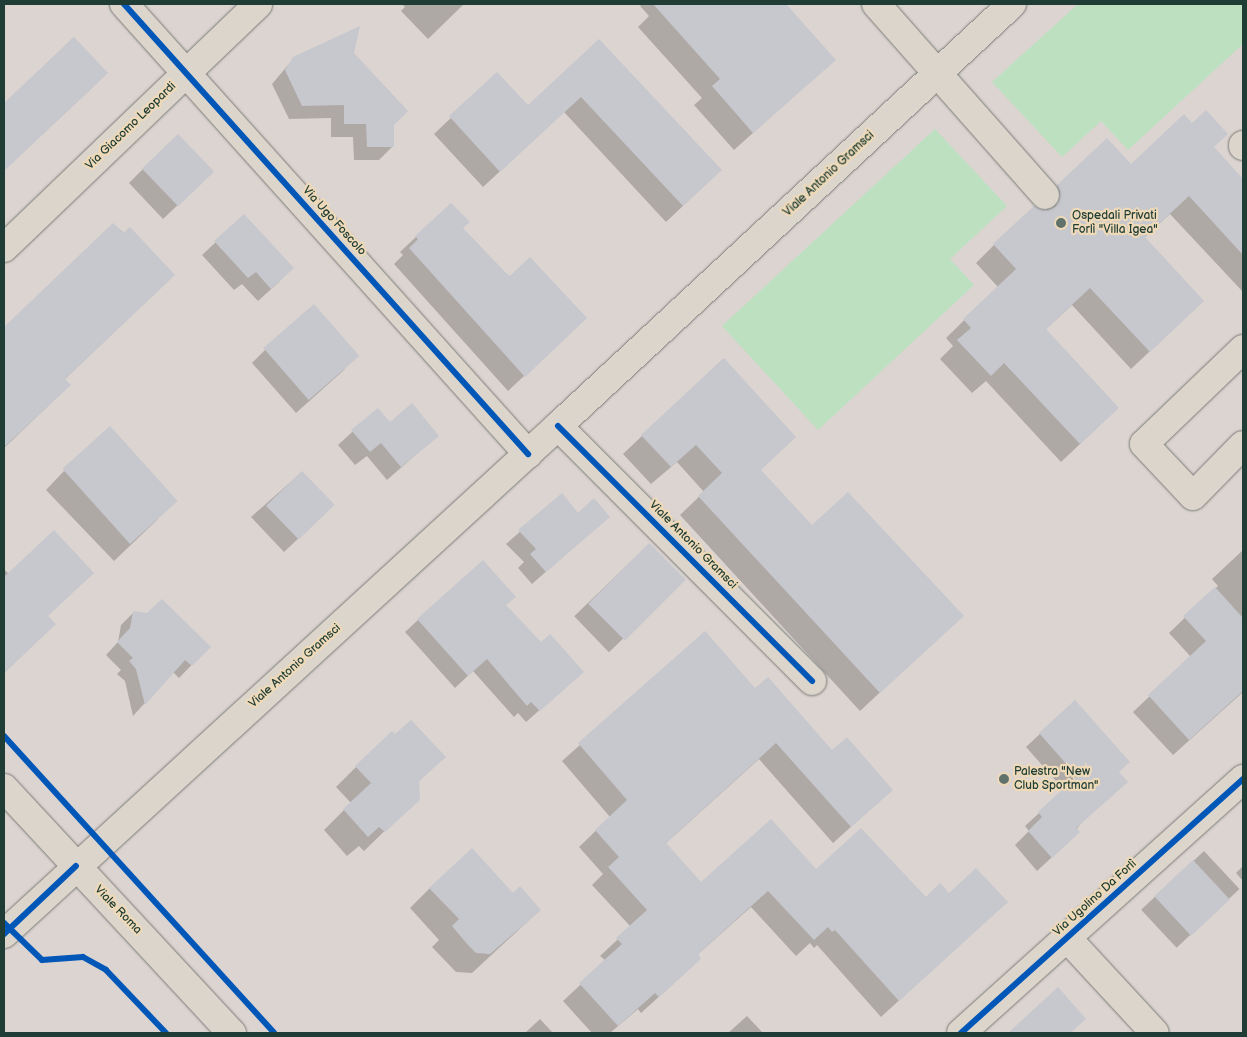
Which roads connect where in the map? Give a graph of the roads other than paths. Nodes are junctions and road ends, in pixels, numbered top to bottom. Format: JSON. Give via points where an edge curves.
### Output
{"nodes":[{"id":1,"x":124,"y":4,"type":"edge"},
{"id":2,"x":258,"y":4,"type":"edge"},
{"id":3,"x":876,"y":4,"type":"edge"},
{"id":4,"x":1012,"y":4,"type":"edge"},
{"id":5,"x":187,"y":73,"type":"junction"},
{"id":6,"x":938,"y":73,"type":"junction"},
{"id":7,"x":1045,"y":195,"type":"dead end"},
{"id":8,"x":4,"y":248,"type":"edge"},
{"id":9,"x":1243,"y":349,"type":"edge"},
{"id":10,"x":558,"y":426,"type":"junction"},
{"id":11,"x":1243,"y":445,"type":"edge"},
{"id":12,"x":528,"y":454,"type":"junction"},
{"id":13,"x":812,"y":681,"type":"dead end"},
{"id":14,"x":1243,"y":779,"type":"edge"},
{"id":15,"x":4,"y":788,"type":"edge"},
{"id":16,"x":76,"y":866,"type":"junction"},
{"id":17,"x":4,"y":934,"type":"edge"},
{"id":18,"x":1067,"y":938,"type":"junction"},
{"id":19,"x":232,"y":1033,"type":"edge"},
{"id":20,"x":961,"y":1033,"type":"edge"},
{"id":21,"x":1155,"y":1033,"type":"edge"}],
"edges":[{"from":1,"to":5,"type":"street","name":"Via Ugo Foscolo"},
{"from":2,"to":5,"type":"street","name":"Via Giacomo Leopardi"},
{"from":3,"to":6,"type":"street"},
{"from":4,"to":6,"type":"street","name":"Viale Antonio Gramsci"},
{"from":5,"to":8,"type":"street","name":"Via Giacomo Leopardi"},
{"from":5,"to":12,"type":"street","name":"Via Ugo Foscolo"},
{"from":6,"to":7,"type":"street"},
{"from":6,"to":10,"type":"street","name":"Viale Antonio Gramsci"},
{"from":9,"to":11,"type":"street","via":[[1144,444],[1193,496]]},
{"from":10,"to":12,"type":"street","name":"Viale Antonio Gramsci"},
{"from":10,"to":13,"type":"street","name":"Viale Antonio Gramsci"},
{"from":12,"to":16,"type":"street","name":"Viale Antonio Gramsci"},
{"from":14,"to":18,"type":"street","name":"Via Ugolino Da Forlì"},
{"from":15,"to":16,"type":"street","name":"Viale Roma"},
{"from":16,"to":17,"type":"street","name":"Viale Antonio Gramsci"},
{"from":16,"to":19,"type":"street","name":"Viale Roma"},
{"from":18,"to":20,"type":"street","name":"Via Ugolino Da Forlì"},
{"from":18,"to":21,"type":"street"}]}
